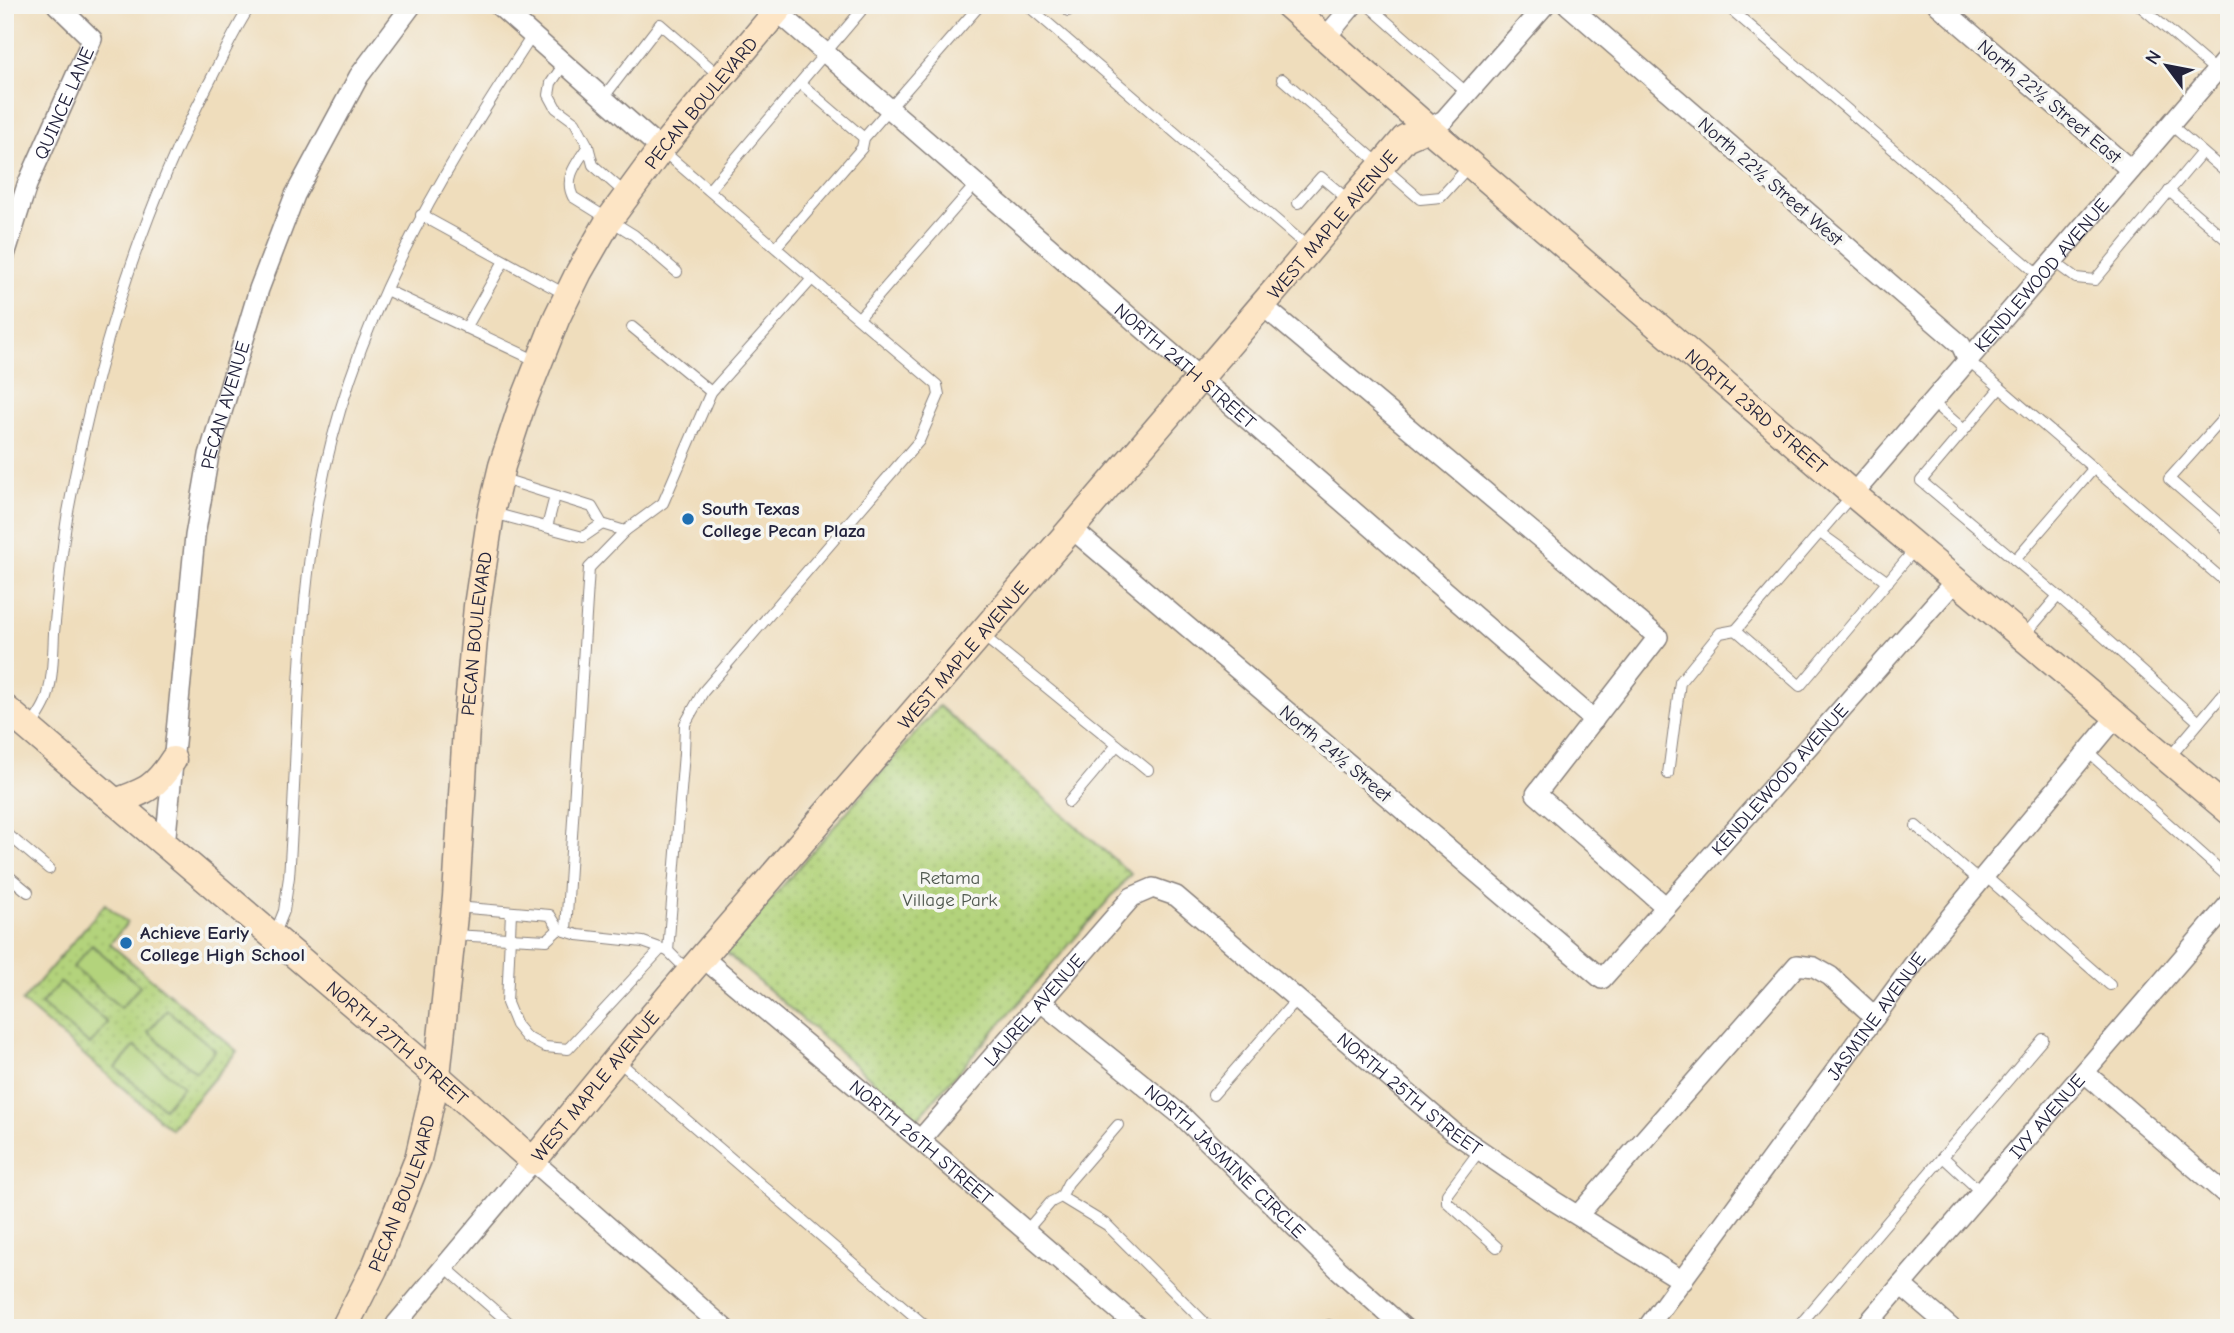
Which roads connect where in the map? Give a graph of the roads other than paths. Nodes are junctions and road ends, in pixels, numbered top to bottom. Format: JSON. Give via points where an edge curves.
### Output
{"nodes":[{"id":1,"x":57,"y":5,"type":"edge"},
{"id":2,"x":251,"y":5,"type":"edge"},
{"id":3,"x":412,"y":5,"type":"edge"},
{"id":4,"x":498,"y":5,"type":"edge"},
{"id":5,"x":866,"y":5,"type":"edge"},
{"id":6,"x":981,"y":5,"type":"edge"},
{"id":7,"x":1027,"y":5,"type":"edge"},
{"id":8,"x":1288,"y":5,"type":"edge"},
{"id":9,"x":1353,"y":5,"type":"edge"},
{"id":10,"x":1368,"y":5,"type":"edge"},
{"id":11,"x":1545,"y":5,"type":"edge"},
{"id":12,"x":1568,"y":5,"type":"edge"},
{"id":13,"x":1726,"y":5,"type":"edge"},
{"id":14,"x":1938,"y":5,"type":"edge"},
{"id":15,"x":2139,"y":5,"type":"edge"},
{"id":16,"x":780,"y":8,"type":"edge"},
{"id":17,"x":532,"y":36,"type":"junction"},
{"id":18,"x":1326,"y":37,"type":"junction"},
{"id":19,"x":825,"y":53,"type":"junction"},
{"id":20,"x":564,"y":64,"type":"junction"},
{"id":21,"x":2222,"y":64,"type":"edge"},
{"id":22,"x":721,"y":77,"type":"junction"},
{"id":23,"x":1282,"y":79,"type":"dead end"},
{"id":24,"x":800,"y":83,"type":"junction"},
{"id":25,"x":1468,"y":93,"type":"junction"},
{"id":26,"x":603,"y":98,"type":"junction"},
{"id":27,"x":889,"y":108,"type":"junction"},
{"id":28,"x":2171,"y":125,"type":"junction"},
{"id":29,"x":1428,"y":128,"type":"junction"},
{"id":30,"x":864,"y":138,"type":"junction"},
{"id":31,"x":588,"y":146,"type":"junction"},
{"id":32,"x":661,"y":149,"type":"junction"},
{"id":33,"x":2202,"y":152,"type":"junction"},
{"id":34,"x":1470,"y":164,"type":"junction"},
{"id":35,"x":1381,"y":167,"type":"junction"},
{"id":36,"x":2132,"y":170,"type":"junction"},
{"id":37,"x":2229,"y":175,"type":"edge"},
{"id":38,"x":976,"y":184,"type":"junction"},
{"id":39,"x":709,"y":190,"type":"junction"},
{"id":40,"x":2169,"y":191,"type":"junction"},
{"id":41,"x":626,"y":195,"type":"junction"},
{"id":42,"x":1351,"y":202,"type":"junction"},
{"id":43,"x":1298,"y":203,"type":"dead end"},
{"id":44,"x":421,"y":215,"type":"junction"},
{"id":45,"x":609,"y":219,"type":"junction"},
{"id":46,"x":2229,"y":242,"type":"edge"},
{"id":47,"x":776,"y":247,"type":"junction"},
{"id":48,"x":1311,"y":250,"type":"junction"},
{"id":49,"x":5,"y":255,"type":"edge"},
{"id":50,"x":504,"y":261,"type":"junction"},
{"id":51,"x":2047,"y":268,"type":"junction"},
{"id":52,"x":677,"y":272,"type":"dead end"},
{"id":53,"x":813,"y":279,"type":"junction"},
{"id":54,"x":386,"y":290,"type":"junction"},
{"id":55,"x":567,"y":296,"type":"junction"},
{"id":56,"x":1263,"y":306,"type":"junction"},
{"id":57,"x":859,"y":318,"type":"junction"},
{"id":58,"x":632,"y":327,"type":"dead end"},
{"id":59,"x":466,"y":328,"type":"junction"},
{"id":60,"x":1968,"y":360,"type":"junction"},
{"id":61,"x":538,"y":362,"type":"junction"},
{"id":62,"x":1201,"y":379,"type":"junction"},
{"id":63,"x":2000,"y":388,"type":"junction"},
{"id":64,"x":711,"y":392,"type":"junction"},
{"id":65,"x":1932,"y":402,"type":"junction"},
{"id":66,"x":2229,"y":412,"type":"edge"},
{"id":67,"x":1964,"y":429,"type":"junction"},
{"id":68,"x":2094,"y":468,"type":"junction"},
{"id":69,"x":500,"y":478,"type":"junction"},
{"id":70,"x":1853,"y":494,"type":"junction"},
{"id":71,"x":555,"y":496,"type":"junction"},
{"id":72,"x":491,"y":513,"type":"junction"},
{"id":73,"x":602,"y":524,"type":"junction"},
{"id":74,"x":547,"y":527,"type":"junction"},
{"id":75,"x":1071,"y":527,"type":"junction"},
{"id":76,"x":625,"y":531,"type":"junction"},
{"id":77,"x":2229,"y":531,"type":"edge"},
{"id":78,"x":1820,"y":533,"type":"junction"},
{"id":79,"x":1917,"y":547,"type":"junction"},
{"id":80,"x":2015,"y":560,"type":"junction"},
{"id":81,"x":1956,"y":580,"type":"junction"},
{"id":82,"x":1888,"y":582,"type":"junction"},
{"id":83,"x":2229,"y":585,"type":"edge"},
{"id":84,"x":2058,"y":596,"type":"junction"},
{"id":85,"x":1736,"y":630,"type":"junction"},
{"id":86,"x":981,"y":634,"type":"junction"},
{"id":87,"x":2023,"y":637,"type":"junction"},
{"id":88,"x":2229,"y":687,"type":"edge"},
{"id":89,"x":5,"y":708,"type":"edge"},
{"id":90,"x":2117,"y":716,"type":"junction"},
{"id":91,"x":1594,"y":720,"type":"junction"},
{"id":92,"x":2199,"y":722,"type":"junction"},
{"id":93,"x":29,"y":729,"type":"junction"},
{"id":94,"x":1117,"y":745,"type":"junction"},
{"id":95,"x":2087,"y":751,"type":"junction"},
{"id":96,"x":2167,"y":759,"type":"junction"},
{"id":97,"x":173,"y":760,"type":"junction"},
{"id":98,"x":1148,"y":770,"type":"dead end"},
{"id":99,"x":1668,"y":774,"type":"dead end"},
{"id":100,"x":115,"y":802,"type":"junction"},
{"id":101,"x":1069,"y":803,"type":"dead end"},
{"id":102,"x":2229,"y":811,"type":"edge"},
{"id":103,"x":1916,"y":826,"type":"dead end"},
{"id":104,"x":5,"y":832,"type":"edge"},
{"id":105,"x":165,"y":846,"type":"junction"},
{"id":106,"x":49,"y":869,"type":"dead end"},
{"id":107,"x":5,"y":873,"type":"edge"},
{"id":108,"x":1981,"y":878,"type":"junction"},
{"id":109,"x":2229,"y":878,"type":"edge"},
{"id":110,"x":1153,"y":888,"type":"joint"},
{"id":111,"x":28,"y":892,"type":"dead end"},
{"id":112,"x":2229,"y":904,"type":"edge"},
{"id":113,"x":455,"y":907,"type":"junction"},
{"id":114,"x":1666,"y":907,"type":"junction"},
{"id":115,"x":511,"y":912,"type":"junction"},
{"id":116,"x":562,"y":930,"type":"junction"},
{"id":117,"x":452,"y":935,"type":"junction"},
{"id":118,"x":274,"y":937,"type":"junction"},
{"id":119,"x":510,"y":938,"type":"junction"},
{"id":120,"x":664,"y":950,"type":"junction"},
{"id":121,"x":696,"y":965,"type":"junction"},
{"id":122,"x":1602,"y":979,"type":"joint"},
{"id":123,"x":2110,"y":985,"type":"dead end"},
{"id":124,"x":1297,"y":999,"type":"junction"},
{"id":125,"x":1040,"y":1001,"type":"junction"},
{"id":126,"x":1875,"y":1017,"type":"junction"},
{"id":127,"x":2043,"y":1039,"type":"dead end"},
{"id":128,"x":616,"y":1060,"type":"junction"},
{"id":129,"x":2085,"y":1073,"type":"junction"},
{"id":130,"x":437,"y":1076,"type":"junction"},
{"id":131,"x":1213,"y":1095,"type":"dead end"},
{"id":132,"x":1118,"y":1125,"type":"dead end"},
{"id":133,"x":920,"y":1140,"type":"junction"},
{"id":134,"x":1480,"y":1150,"type":"junction"},
{"id":135,"x":1943,"y":1157,"type":"junction"},
{"id":136,"x":533,"y":1161,"type":"junction"},
{"id":137,"x":1981,"y":1192,"type":"junction"},
{"id":138,"x":1061,"y":1197,"type":"junction"},
{"id":139,"x":2229,"y":1197,"type":"edge"},
{"id":140,"x":1578,"y":1215,"type":"junction"},
{"id":141,"x":1026,"y":1231,"type":"junction"},
{"id":142,"x":1497,"y":1247,"type":"dead end"},
{"id":143,"x":444,"y":1266,"type":"junction"},
{"id":144,"x":1683,"y":1281,"type":"junction"},
{"id":145,"x":1901,"y":1285,"type":"junction"},
{"id":146,"x":396,"y":1324,"type":"dead end"},
{"id":147,"x":344,"y":1328,"type":"edge"},
{"id":148,"x":515,"y":1328,"type":"edge"},
{"id":149,"x":724,"y":1328,"type":"edge"},
{"id":150,"x":929,"y":1328,"type":"edge"},
{"id":151,"x":1139,"y":1328,"type":"edge"},
{"id":152,"x":1210,"y":1328,"type":"edge"},
{"id":153,"x":1404,"y":1328,"type":"edge"},
{"id":154,"x":1647,"y":1328,"type":"edge"},
{"id":155,"x":1797,"y":1328,"type":"edge"},
{"id":156,"x":1864,"y":1328,"type":"edge"},
{"id":157,"x":1951,"y":1328,"type":"edge"}],
"edges":[{"from":1,"to":49,"type":"street","name":"QUINCE LANE","via":[[92,39],[27,185]]},
{"from":2,"to":93,"type":"lane","via":[[160,185],[114,315],[68,512],[46,701]]},
{"from":3,"to":97,"type":"street","name":"PECAN AVENUE","via":[[359,76],[295,195],[255,301],[209,455],[195,536]]},
{"from":4,"to":17,"type":"street"},
{"from":5,"to":19,"type":"lane"},
{"from":6,"to":27,"type":"lane"},
{"from":7,"to":48,"type":"lane"},
{"from":8,"to":18,"type":"main road","name":"NORTH 23RD STREET"},
{"from":9,"to":18,"type":"street"},
{"from":10,"to":25,"type":"lane"},
{"from":11,"to":25,"type":"street","name":"WEST MAPLE AVENUE"},
{"from":12,"to":60,"type":"street","name":"North 22½ Street West","via":[[1961,345]]},
{"from":13,"to":51,"type":"lane"},
{"from":14,"to":36,"type":"street","name":"North 22½ Street East"},
{"from":15,"to":21,"type":"lane"},
{"from":16,"to":19,"type":"street","name":"NORTH 24TH STREET"},
{"from":16,"to":22,"type":"main road","name":"PECAN BOULEVARD"},
{"from":17,"to":20,"type":"street"},
{"from":17,"to":44,"type":"lane"},
{"from":18,"to":29,"type":"main road","name":"NORTH 23RD STREET"},
{"from":19,"to":24,"type":"lane"},
{"from":19,"to":27,"type":"street","name":"NORTH 24TH STREET"},
{"from":20,"to":26,"type":"street"},
{"from":20,"to":31,"type":"lane","via":[[549,95],[556,108],[575,122]]},
{"from":21,"to":28,"type":"street","name":"KENDLEWOOD AVENUE"},
{"from":22,"to":26,"type":"lane","via":[[660,24]]},
{"from":22,"to":32,"type":"main road","name":"PECAN BOULEVARD"},
{"from":23,"to":35,"type":"lane"},
{"from":24,"to":30,"type":"lane"},
{"from":24,"to":39,"type":"lane"},
{"from":25,"to":29,"type":"street","name":"WEST MAPLE AVENUE","via":[[1444,120]]},
{"from":26,"to":32,"type":"street"},
{"from":27,"to":30,"type":"lane"},
{"from":27,"to":38,"type":"street","name":"NORTH 24TH STREET"},
{"from":28,"to":33,"type":"lane"},
{"from":28,"to":36,"type":"street","name":"KENDLEWOOD AVENUE"},
{"from":29,"to":34,"type":"main road","name":"NORTH 23RD STREET"},
{"from":29,"to":35,"type":"main road","name":"WEST MAPLE AVENUE","via":[[1405,138]]},
{"from":30,"to":47,"type":"lane","via":[[862,148]]},
{"from":31,"to":41,"type":"lane","via":[[593,165]]},
{"from":31,"to":45,"type":"lane","via":[[570,173],[569,188],[573,197]]},
{"from":32,"to":39,"type":"lane"},
{"from":32,"to":41,"type":"main road","name":"PECAN BOULEVARD"},
{"from":33,"to":37,"type":"lane"},
{"from":33,"to":40,"type":"lane"},
{"from":34,"to":35,"type":"lane","via":[[1441,197],[1420,199]]},
{"from":34,"to":70,"type":"main road","name":"NORTH 23RD STREET"},
{"from":35,"to":42,"type":"main road","name":"WEST MAPLE AVENUE"},
{"from":36,"to":51,"type":"street","name":"KENDLEWOOD AVENUE"},
{"from":38,"to":57,"type":"lane"},
{"from":38,"to":62,"type":"street","name":"NORTH 24TH STREET"},
{"from":39,"to":47,"type":"lane"},
{"from":40,"to":46,"type":"lane"},
{"from":40,"to":51,"type":"lane","via":[[2095,280]]},
{"from":41,"to":45,"type":"main road","name":"PECAN BOULEVARD"},
{"from":42,"to":43,"type":"lane","via":[[1321,177]]},
{"from":42,"to":48,"type":"main road","name":"WEST MAPLE AVENUE"},
{"from":44,"to":50,"type":"lane"},
{"from":44,"to":54,"type":"lane"},
{"from":45,"to":52,"type":"lane"},
{"from":45,"to":55,"type":"main road","name":"PECAN BOULEVARD"},
{"from":47,"to":53,"type":"lane"},
{"from":48,"to":56,"type":"main road","name":"WEST MAPLE AVENUE"},
{"from":50,"to":55,"type":"lane"},
{"from":50,"to":59,"type":"lane"},
{"from":51,"to":60,"type":"street","name":"KENDLEWOOD AVENUE"},
{"from":53,"to":57,"type":"lane"},
{"from":53,"to":64,"type":"lane"},
{"from":54,"to":59,"type":"lane"},
{"from":54,"to":118,"type":"lane","via":[[355,367],[319,498],[303,617],[289,877]]},
{"from":55,"to":61,"type":"main road","name":"PECAN BOULEVARD"},
{"from":56,"to":62,"type":"main road","name":"WEST MAPLE AVENUE"},
{"from":56,"to":91,"type":"street","via":[[1658,636]]},
{"from":57,"to":120,"type":"lane","via":[[937,385],[939,395],[919,441],[703,692],[685,724]]},
{"from":58,"to":64,"type":"lane"},
{"from":59,"to":61,"type":"lane"},
{"from":60,"to":63,"type":"lane"},
{"from":60,"to":65,"type":"street","name":"KENDLEWOOD AVENUE"},
{"from":61,"to":69,"type":"main road","name":"PECAN BOULEVARD"},
{"from":62,"to":75,"type":"main road","name":"WEST MAPLE AVENUE"},
{"from":62,"to":91,"type":"street","name":"NORTH 24TH STREET"},
{"from":63,"to":67,"type":"lane"},
{"from":63,"to":68,"type":"lane"},
{"from":64,"to":76,"type":"lane","via":[[663,503]]},
{"from":65,"to":67,"type":"lane"},
{"from":65,"to":70,"type":"street","name":"KENDLEWOOD AVENUE"},
{"from":66,"to":77,"type":"lane","via":[[2169,479]]},
{"from":67,"to":80,"type":"lane","via":[[1921,481]]},
{"from":68,"to":80,"type":"lane"},
{"from":68,"to":83,"type":"lane"},
{"from":69,"to":71,"type":"lane"},
{"from":69,"to":72,"type":"main road","name":"PECAN BOULEVARD"},
{"from":70,"to":78,"type":"lane"},
{"from":70,"to":79,"type":"main road","name":"NORTH 23RD STREET"},
{"from":71,"to":73,"type":"lane","via":[[592,507]]},
{"from":71,"to":74,"type":"lane"},
{"from":72,"to":74,"type":"lane"},
{"from":72,"to":113,"type":"main road","name":"PECAN BOULEVARD","via":[[472,650]]},
{"from":73,"to":74,"type":"lane","via":[[583,537]]},
{"from":73,"to":76,"type":"lane"},
{"from":75,"to":86,"type":"main road","name":"WEST MAPLE AVENUE"},
{"from":75,"to":122,"type":"street","name":"North 24½ Street"},
{"from":76,"to":116,"type":"lane","via":[[589,568]]},
{"from":78,"to":82,"type":"lane"},
{"from":78,"to":85,"type":"lane"},
{"from":79,"to":81,"type":"main road","name":"NORTH 23RD STREET"},
{"from":79,"to":82,"type":"lane"},
{"from":80,"to":84,"type":"lane"},
{"from":81,"to":87,"type":"main road","name":"NORTH 23RD STREET"},
{"from":81,"to":114,"type":"street","name":"KENDLEWOOD AVENUE"},
{"from":82,"to":85,"type":"lane","via":[[1800,686]]},
{"from":84,"to":87,"type":"lane"},
{"from":84,"to":92,"type":"lane"},
{"from":85,"to":99,"type":"lane","via":[[1720,633],[1680,682]]},
{"from":86,"to":94,"type":"lane"},
{"from":86,"to":121,"type":"main road","name":"WEST MAPLE AVENUE"},
{"from":87,"to":90,"type":"main road","name":"NORTH 23RD STREET"},
{"from":88,"to":92,"type":"lane"},
{"from":89,"to":93,"type":"main road","name":"NORTH 27TH STREET"},
{"from":90,"to":95,"type":"street","name":"JASMINE AVENUE"},
{"from":90,"to":96,"type":"main road","name":"NORTH 23RD STREET"},
{"from":91,"to":114,"type":"street","via":[[1536,793]]},
{"from":92,"to":96,"type":"lane"},
{"from":93,"to":100,"type":"main road","name":"NORTH 27TH STREET"},
{"from":94,"to":98,"type":"lane"},
{"from":94,"to":101,"type":"lane"},
{"from":95,"to":108,"type":"street","name":"JASMINE AVENUE"},
{"from":95,"to":109,"type":"lane"},
{"from":96,"to":102,"type":"main road","name":"NORTH 23RD STREET"},
{"from":97,"to":100,"type":"main road","via":[[153,785]]},
{"from":97,"to":105,"type":"street","name":"PECAN AVENUE"},
{"from":100,"to":105,"type":"main road","name":"NORTH 27TH STREET"},
{"from":103,"to":108,"type":"lane"},
{"from":104,"to":106,"type":"lane"},
{"from":105,"to":118,"type":"main road","name":"NORTH 27TH STREET"},
{"from":107,"to":111,"type":"lane"},
{"from":108,"to":123,"type":"lane"},
{"from":108,"to":126,"type":"street","name":"JASMINE AVENUE"},
{"from":110,"to":124,"type":"street","name":"NORTH 25TH STREET","via":[[1176,896]]},
{"from":110,"to":125,"type":"street","name":"LAUREL AVENUE","via":[[1132,897]]},
{"from":112,"to":129,"type":"street","name":"IVY AVENUE"},
{"from":113,"to":115,"type":"lane"},
{"from":113,"to":117,"type":"main road","name":"PECAN BOULEVARD"},
{"from":114,"to":122,"type":"street","name":"KENDLEWOOD AVENUE"},
{"from":115,"to":116,"type":"lane","via":[[550,915]]},
{"from":115,"to":119,"type":"lane"},
{"from":116,"to":119,"type":"lane","via":[[547,940]]},
{"from":116,"to":120,"type":"lane"},
{"from":117,"to":119,"type":"lane"},
{"from":117,"to":130,"type":"main road","name":"PECAN BOULEVARD"},
{"from":118,"to":130,"type":"main road","name":"NORTH 27TH STREET"},
{"from":119,"to":120,"type":"lane","via":[[507,1003],[516,1025],[526,1037],[545,1046],[568,1049]]},
{"from":120,"to":121,"type":"lane"},
{"from":121,"to":128,"type":"main road","name":"WEST MAPLE AVENUE"},
{"from":121,"to":133,"type":"street","name":"NORTH 26TH STREET"},
{"from":124,"to":131,"type":"lane"},
{"from":124,"to":134,"type":"street","name":"NORTH 25TH STREET"},
{"from":125,"to":133,"type":"street","name":"LAUREL AVENUE"},
{"from":125,"to":153,"type":"street","name":"NORTH JASMINE CIRCLE","via":[[1182,1116]]},
{"from":126,"to":140,"type":"street","via":[[1830,976],[1797,965]]},
{"from":126,"to":144,"type":"street","name":"JASMINE AVENUE"},
{"from":127,"to":135,"type":"lane"},
{"from":128,"to":136,"type":"main road","name":"WEST MAPLE AVENUE"},
{"from":128,"to":150,"type":"lane"},
{"from":129,"to":137,"type":"street","name":"IVY AVENUE"},
{"from":129,"to":139,"type":"street"},
{"from":130,"to":136,"type":"main road","name":"NORTH 27TH STREET"},
{"from":130,"to":147,"type":"main road","name":"PECAN BOULEVARD","via":[[418,1159],[374,1269]]},
{"from":132,"to":138,"type":"lane"},
{"from":133,"to":141,"type":"street","name":"NORTH 26TH STREET"},
{"from":134,"to":140,"type":"street","name":"NORTH 25TH STREET"},
{"from":134,"to":142,"type":"lane","via":[[1447,1194],[1447,1202]]},
{"from":135,"to":137,"type":"lane"},
{"from":135,"to":155,"type":"lane"},
{"from":136,"to":143,"type":"street","name":"WEST MAPLE AVENUE"},
{"from":136,"to":149,"type":"street","name":"NORTH 27TH STREET"},
{"from":137,"to":145,"type":"street","name":"IVY AVENUE"},
{"from":138,"to":141,"type":"lane"},
{"from":138,"to":152,"type":"lane","via":[[1107,1225]]},
{"from":140,"to":144,"type":"street","name":"NORTH 25TH STREET"},
{"from":141,"to":151,"type":"street","name":"NORTH 26TH STREET"},
{"from":143,"to":146,"type":"street","name":"WEST MAPLE AVENUE"},
{"from":143,"to":148,"type":"lane"},
{"from":144,"to":154,"type":"street","name":"JASMINE AVENUE"},
{"from":145,"to":156,"type":"street","name":"IVY AVENUE"},
{"from":145,"to":157,"type":"street"}]}
